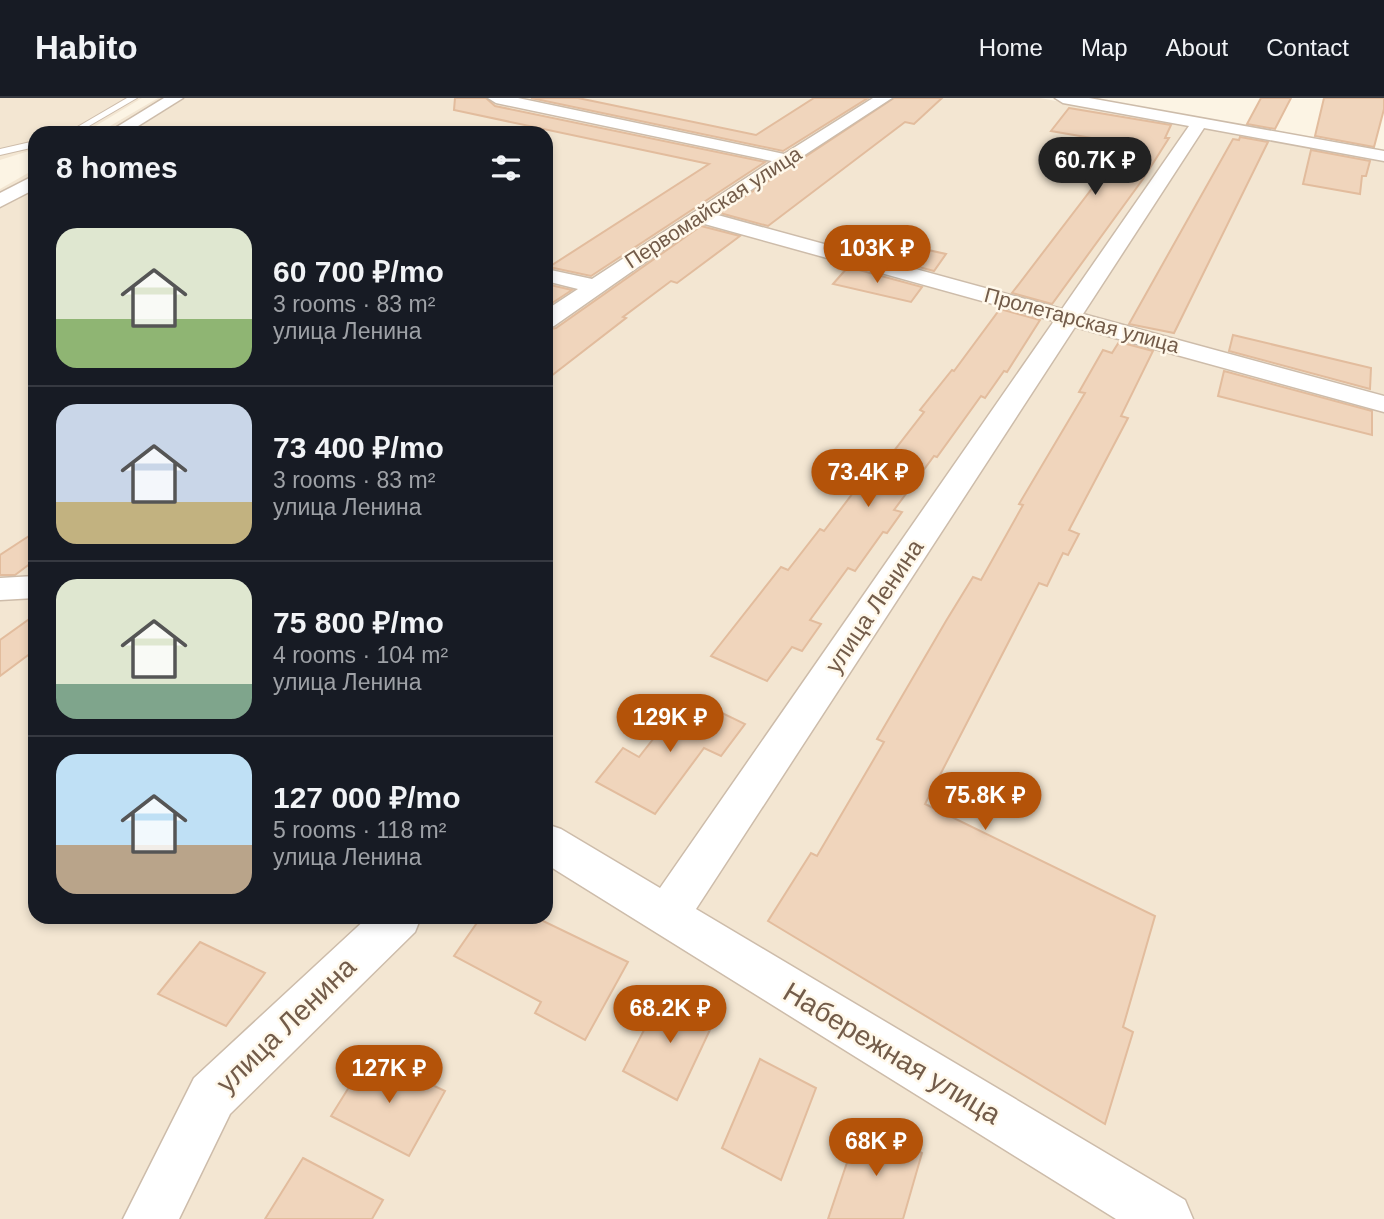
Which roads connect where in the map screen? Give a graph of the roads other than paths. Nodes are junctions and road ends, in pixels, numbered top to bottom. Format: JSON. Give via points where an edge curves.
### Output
{"nodes":[{"id":1,"x":134,"y":98,"type":"edge"},
{"id":2,"x":175,"y":98,"type":"edge"},
{"id":3,"x":496,"y":98,"type":"edge"},
{"id":4,"x":884,"y":98,"type":"edge"},
{"id":5,"x":1063,"y":98,"type":"edge"},
{"id":6,"x":1200,"y":122,"type":"junction"},
{"id":7,"x":84,"y":126,"type":"edge"},
{"id":8,"x":127,"y":126,"type":"edge"},
{"id":9,"x":28,"y":146,"type":"edge"},
{"id":10,"x":0,"y":152,"type":"edge"},
{"id":11,"x":1384,"y":156,"type":"edge"},
{"id":12,"x":785,"y":159,"type":"junction"},
{"id":13,"x":28,"y":185,"type":"edge"},
{"id":14,"x":0,"y":201,"type":"edge"},
{"id":15,"x":698,"y":216,"type":"junction"},
{"id":16,"x":553,"y":277,"type":"edge"},
{"id":17,"x":593,"y":286,"type":"junction"},
{"id":18,"x":553,"y":316,"type":"edge"},
{"id":19,"x":1070,"y":316,"type":"junction"},
{"id":20,"x":1384,"y":404,"type":"edge"},
{"id":21,"x":28,"y":587,"type":"edge"},
{"id":22,"x":0,"y":589,"type":"edge"},
{"id":23,"x":553,"y":846,"type":"edge"},
{"id":24,"x":666,"y":916,"type":"junction"},
{"id":25,"x":392,"y":924,"type":"edge"},
{"id":26,"x":150,"y":1219,"type":"edge"},
{"id":27,"x":1166,"y":1219,"type":"edge"}],
"edges":[{"from":1,"to":7,"type":"lane"},
{"from":2,"to":8,"type":"street"},
{"from":3,"to":12,"type":"street"},
{"from":4,"to":12,"type":"street","name":"Первомайская улица"},
{"from":5,"to":6,"type":"street"},
{"from":6,"to":11,"type":"street"},
{"from":6,"to":19,"type":"street","name":"улица Ленина"},
{"from":9,"to":10,"type":"lane"},
{"from":12,"to":15,"type":"street","name":"Первомайская улица"},
{"from":13,"to":14,"type":"street"},
{"from":15,"to":17,"type":"street","name":"Первомайская улица"},
{"from":15,"to":19,"type":"street","name":"Пролетарская улица"},
{"from":16,"to":17,"type":"street"},
{"from":17,"to":18,"type":"street","name":"Первомайская улица"},
{"from":19,"to":20,"type":"street","name":"Пролетарская улица"},
{"from":19,"to":24,"type":"street","name":"улица Ленина"},
{"from":21,"to":22,"type":"street"},
{"from":23,"to":24,"type":"street","name":"Набережная улица"},
{"from":24,"to":27,"type":"street","name":"Набережная улица"},
{"from":25,"to":26,"type":"street","name":"улица Ленина","via":[[212,1096]]}]}
